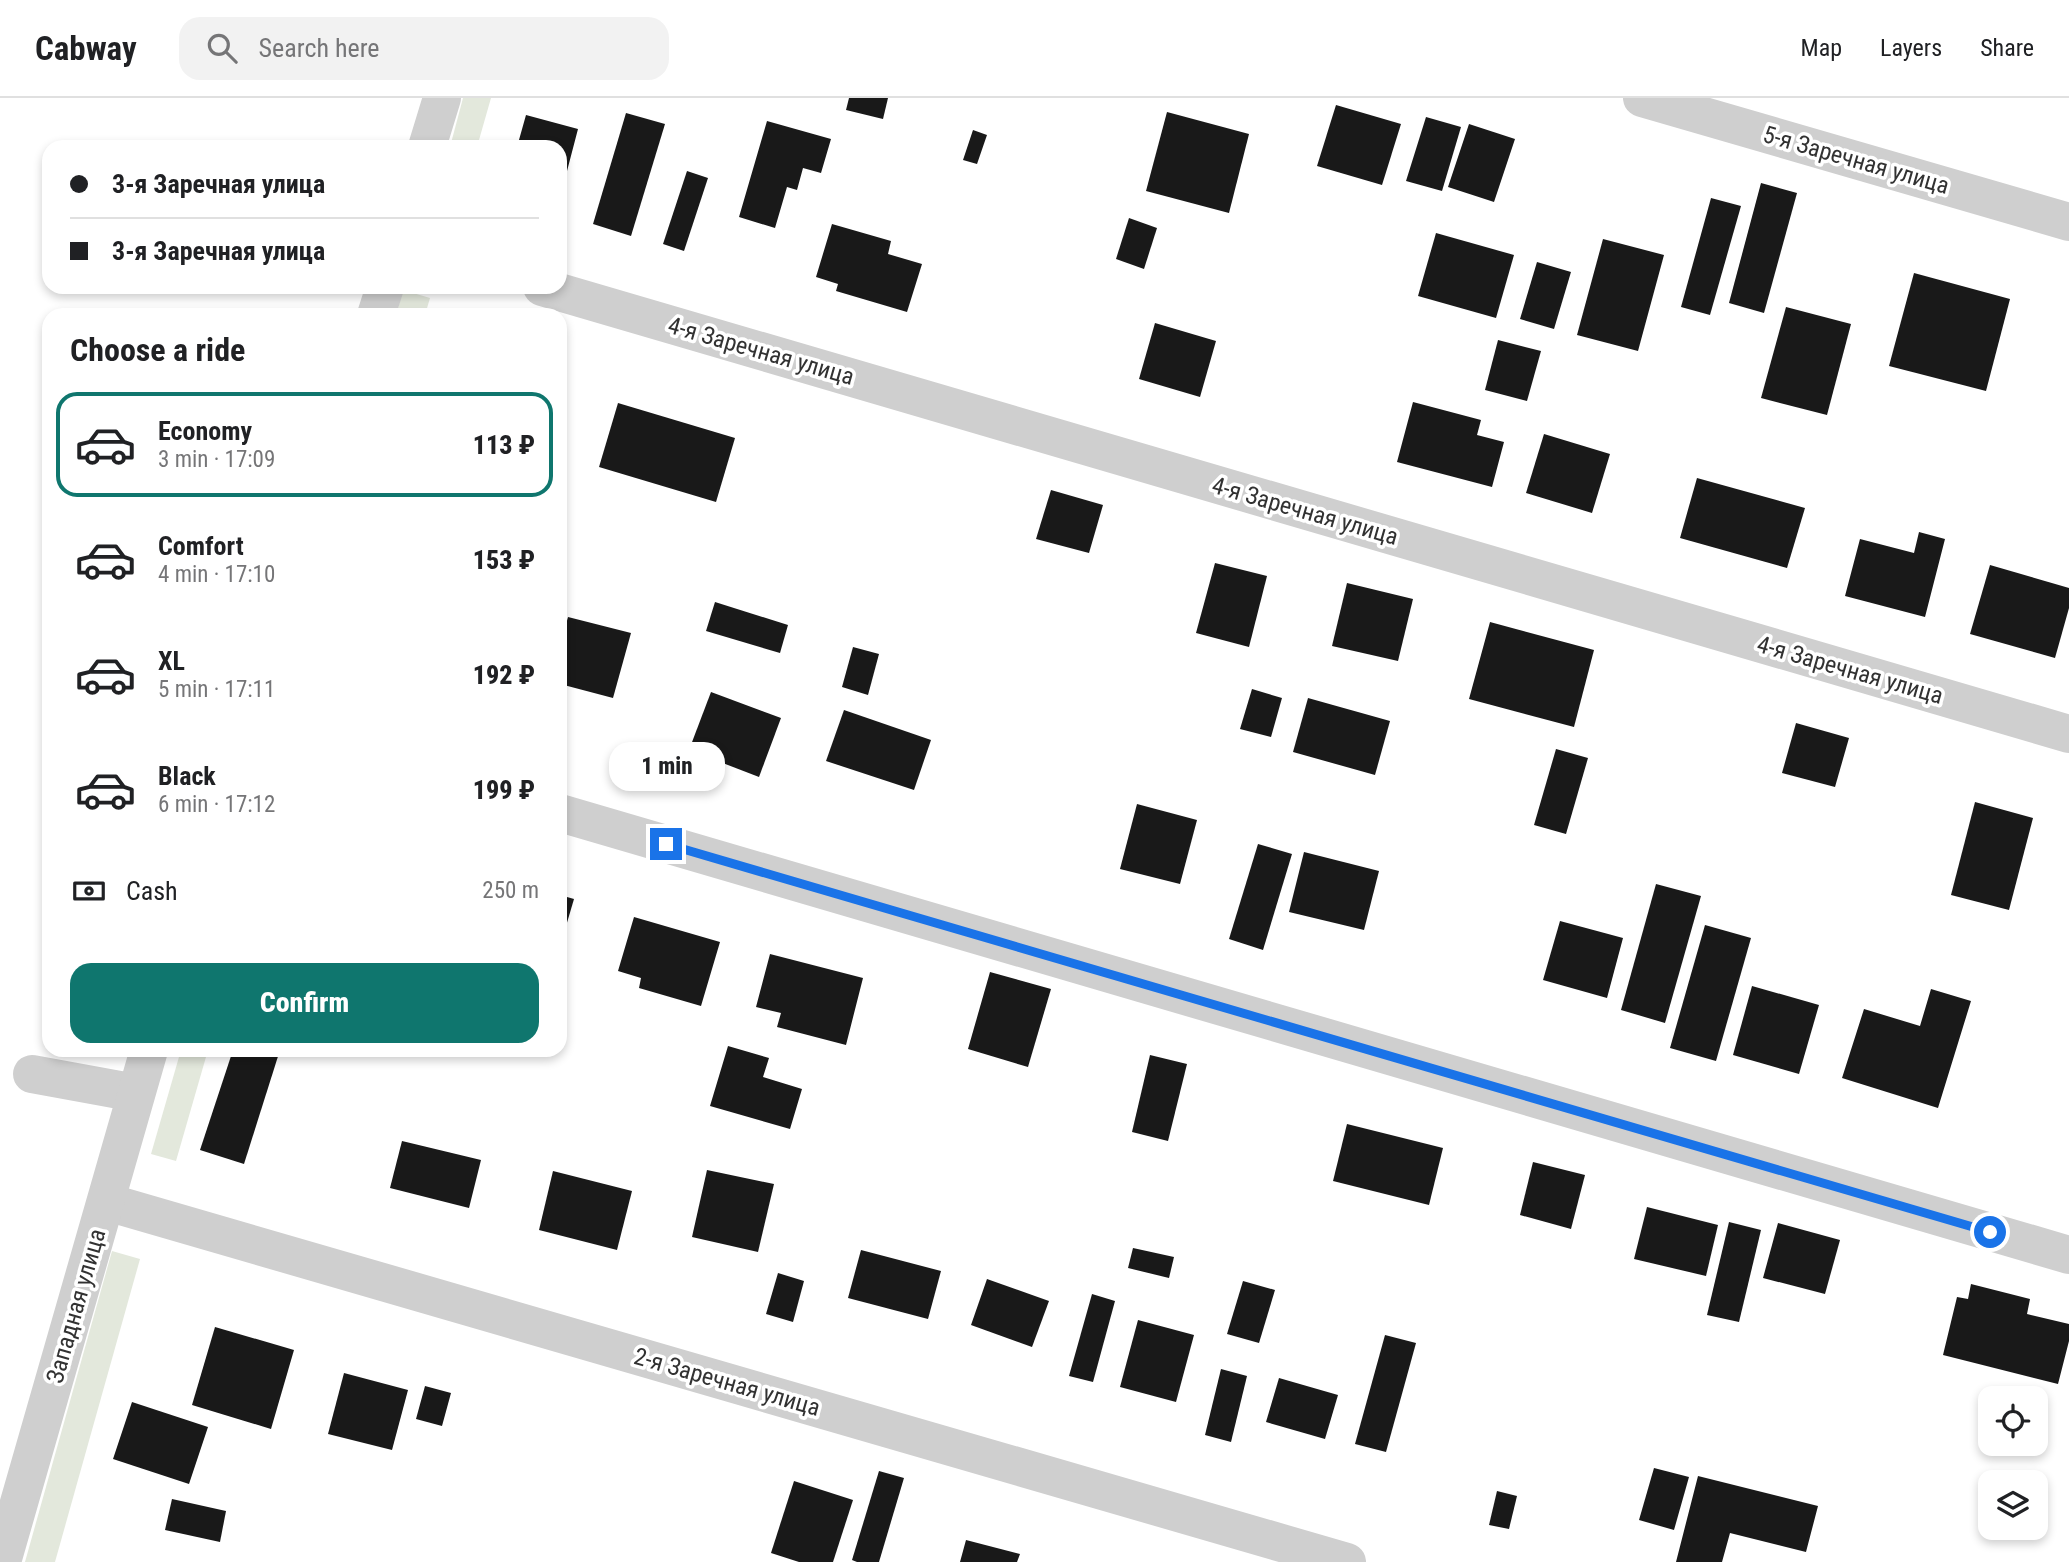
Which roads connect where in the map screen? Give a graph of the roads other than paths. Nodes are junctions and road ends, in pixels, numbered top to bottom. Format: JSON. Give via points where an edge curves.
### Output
{"nodes":[{"id":1,"x":442,"y":98,"type":"edge"},
{"id":2,"x":1642,"y":98,"type":"edge"},
{"id":3,"x":429,"y":140,"type":"edge"},
{"id":4,"x":2069,"y":222,"type":"edge"},
{"id":5,"x":566,"y":294,"type":"edge"},
{"id":6,"x":2069,"y":734,"type":"edge"},
{"id":7,"x":567,"y":815,"type":"edge"},
{"id":8,"x":147,"y":1057,"type":"edge"},
{"id":9,"x":32,"y":1074,"type":"dead end"},
{"id":10,"x":136,"y":1093,"type":"junction"},
{"id":11,"x":107,"y":1202,"type":"junction"},
{"id":12,"x":2069,"y":1255,"type":"edge"},
{"id":13,"x":2,"y":1562,"type":"edge"},
{"id":14,"x":1347,"y":1562,"type":"edge"}],
"edges":[{"from":1,"to":3,"type":"street"},
{"from":2,"to":4,"type":"street","name":"5-я Заречная улица"},
{"from":5,"to":6,"type":"street","name":"4-я Заречная улица"},
{"from":7,"to":12,"type":"street"},
{"from":8,"to":10,"type":"street","name":"Западная улица"},
{"from":9,"to":10,"type":"street"},
{"from":10,"to":11,"type":"street","name":"Западная улица"},
{"from":11,"to":13,"type":"street","name":"Западная улица"},
{"from":11,"to":14,"type":"street","name":"2-я Заречная улица"}]}
